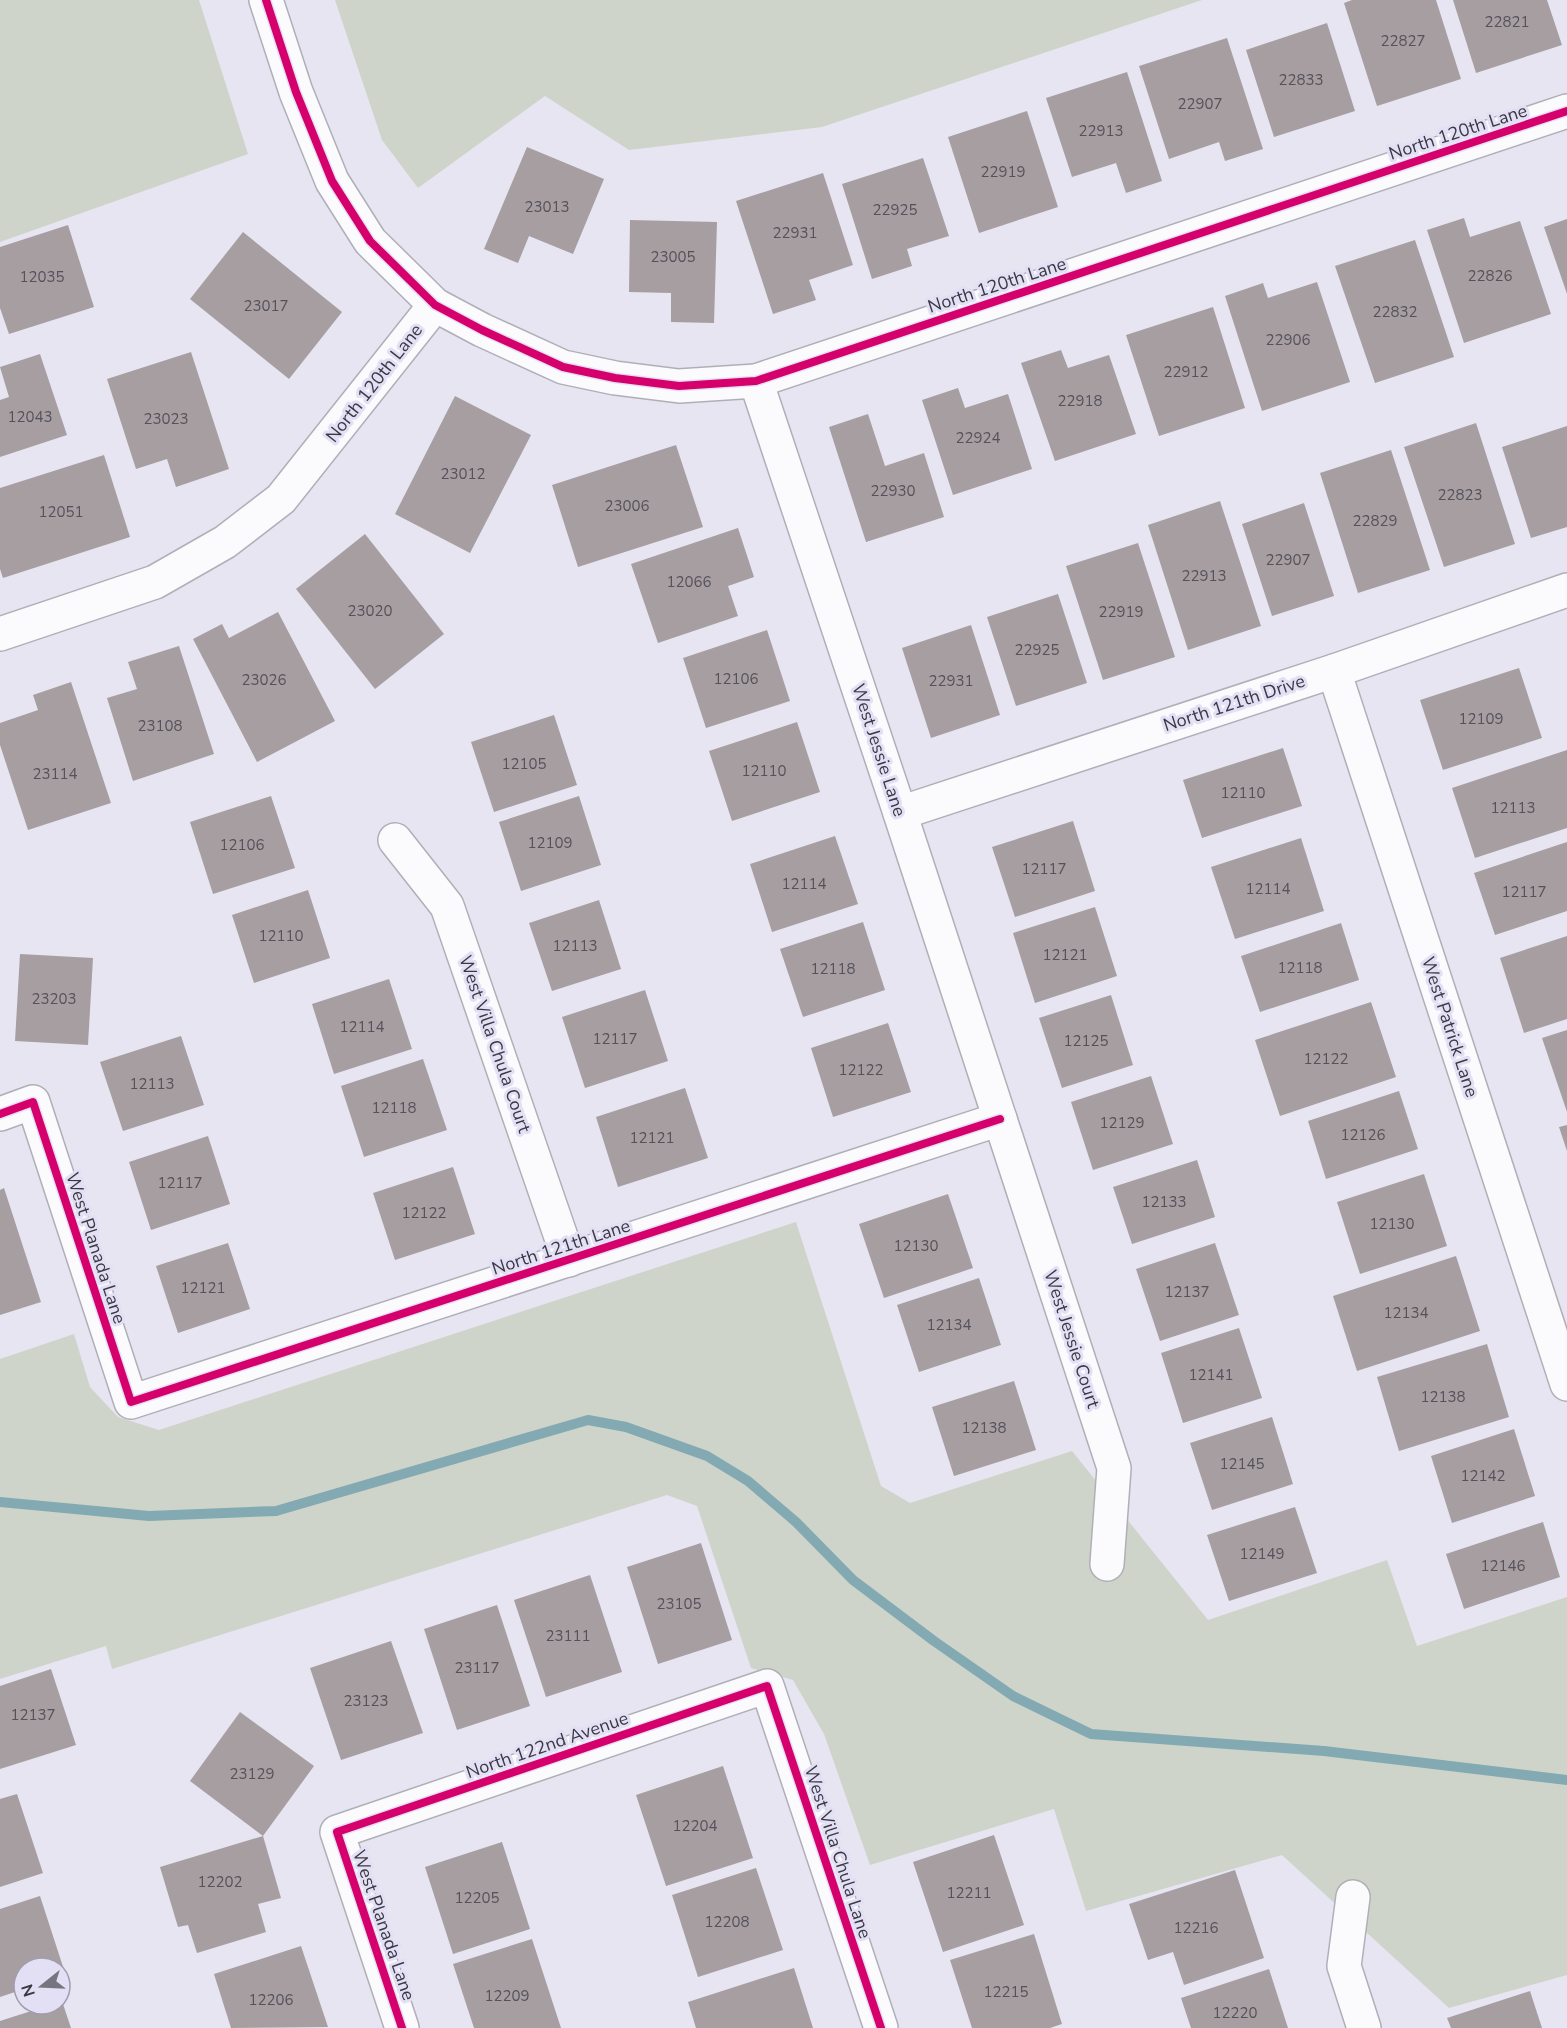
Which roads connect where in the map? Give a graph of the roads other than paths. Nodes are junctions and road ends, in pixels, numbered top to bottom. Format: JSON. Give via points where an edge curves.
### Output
{"nodes":[{"id":1,"x":266,"y":0,"type":"edge"},
{"id":2,"x":1567,"y":111,"type":"edge"},
{"id":3,"x":435,"y":305,"type":"junction"},
{"id":4,"x":756,"y":381,"type":"junction"},
{"id":5,"x":1567,"y":590,"type":"edge"},
{"id":6,"x":0,"y":634,"type":"edge"},
{"id":7,"x":1334,"y":671,"type":"junction"},
{"id":8,"x":900,"y":813,"type":"junction"},
{"id":9,"x":395,"y":840,"type":"dead end"},
{"id":10,"x":0,"y":1114,"type":"edge"},
{"id":11,"x":1000,"y":1119,"type":"junction"},
{"id":12,"x":569,"y":1260,"type":"junction"},
{"id":13,"x":1567,"y":1384,"type":"edge"},
{"id":14,"x":131,"y":1402,"type":"joint"},
{"id":15,"x":1107,"y":1564,"type":"dead end"},
{"id":16,"x":767,"y":1686,"type":"joint"},
{"id":17,"x":337,"y":1832,"type":"joint"},
{"id":18,"x":1353,"y":1897,"type":"dead end"},
{"id":19,"x":402,"y":2028,"type":"edge"},
{"id":20,"x":881,"y":2028,"type":"edge"},
{"id":21,"x":1364,"y":2028,"type":"edge"}],
"edges":[{"from":1,"to":3,"type":"street","via":[[296,92],[332,181],[370,241]]},
{"from":2,"to":4,"type":"street","name":"North 120th Lane"},
{"from":3,"to":4,"type":"street","name":"North 120th Lane","via":[[563,367],[679,386]]},
{"from":3,"to":6,"type":"street","name":"North 120th Lane","via":[[281,499],[225,542],[155,582]]},
{"from":4,"to":8,"type":"street","name":"West Jessie Lane"},
{"from":5,"to":7,"type":"street","name":"North 121th Drive"},
{"from":7,"to":8,"type":"street","name":"North 121th Drive"},
{"from":7,"to":13,"type":"street","name":"West Patrick Lane"},
{"from":8,"to":11,"type":"street","name":"West Jessie Lane"},
{"from":9,"to":12,"type":"street","name":"West Villa Chula Court","via":[[447,906]]},
{"from":10,"to":14,"type":"street","name":"West Planada Lane","via":[[33,1102]]},
{"from":11,"to":12,"type":"street","name":"North 121th Lane"},
{"from":11,"to":15,"type":"street","name":"West Jessie Court","via":[[1114,1468]]},
{"from":12,"to":14,"type":"street","name":"North 121th Lane"},
{"from":16,"to":17,"type":"street","name":"North 122nd Avenue"},
{"from":16,"to":20,"type":"street","name":"West Villa Chula Lane"},
{"from":17,"to":19,"type":"street","name":"West Planada Lane"},
{"from":18,"to":21,"type":"street","via":[[1344,1966]]}]}
